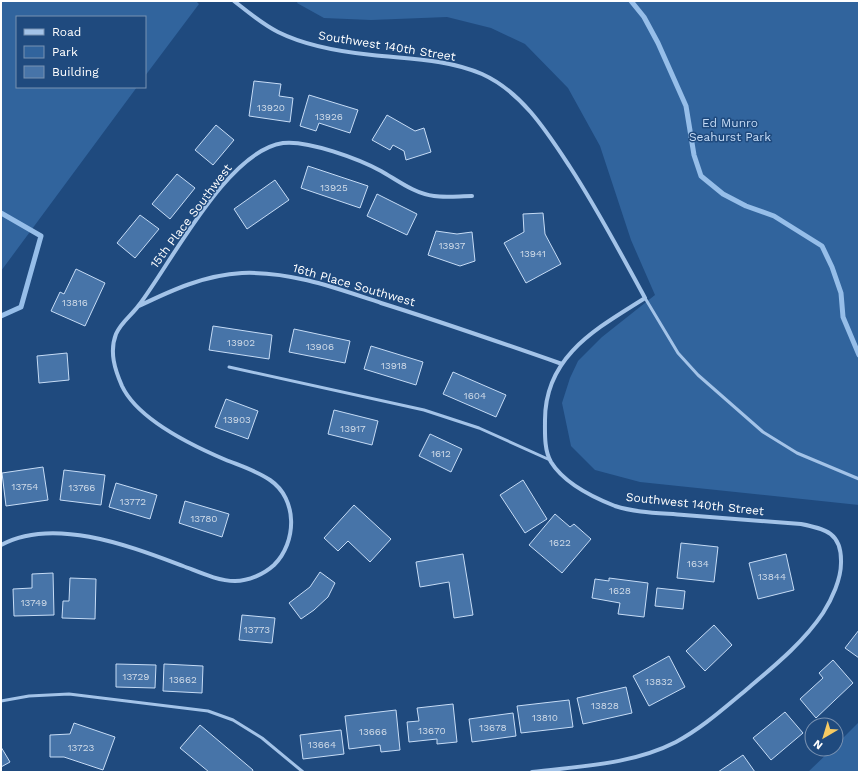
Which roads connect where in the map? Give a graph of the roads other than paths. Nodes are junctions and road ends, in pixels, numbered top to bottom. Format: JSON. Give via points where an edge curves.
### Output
{"nodes":[{"id":1,"x":234,"y":1,"type":"edge"},
{"id":2,"x":472,"y":196,"type":"dead end"},
{"id":3,"x":645,"y":298,"type":"junction"},
{"id":4,"x":139,"y":306,"type":"junction"},
{"id":5,"x":562,"y":364,"type":"junction"},
{"id":6,"x":229,"y":368,"type":"dead end"},
{"id":7,"x":550,"y":460,"type":"junction"},
{"id":8,"x":859,"y":479,"type":"edge"},
{"id":9,"x":1,"y":545,"type":"edge"},
{"id":10,"x":1,"y":701,"type":"edge"},
{"id":11,"x":303,"y":772,"type":"edge"},
{"id":12,"x":532,"y":772,"type":"edge"}],
"edges":[{"from":1,"to":3,"type":"street","name":"Southwest 140th Street","via":[[278,32],[304,42],[371,55],[444,63],[482,74],[505,88],[540,123],[558,149],[594,205]]},
{"from":2,"to":4,"type":"street","name":"15th Place Southwest","via":[[433,196],[412,189],[365,162],[311,145],[285,143],[266,147],[232,174],[176,248]]},
{"from":3,"to":5,"type":"street","name":"Southwest 140th Street","via":[[585,337]]},
{"from":3,"to":8,"type":"lane","name":"Southwest 140th Street","via":[[678,353],[698,375],[763,432],[797,453]]},
{"from":4,"to":5,"type":"street","name":"16th Place Southwest","via":[[175,289],[205,279],[242,273],[279,274],[343,290],[456,326]]},
{"from":4,"to":9,"type":"street","via":[[116,334],[113,347],[113,362],[124,390],[143,412],[173,435],[256,472],[283,492],[290,508],[292,525],[283,554],[264,573],[234,581],[109,541],[72,534],[38,534],[10,540]]},
{"from":5,"to":7,"type":"street","name":"Southwest 140th Street","via":[[550,390],[545,412],[545,437]]},
{"from":6,"to":7,"type":"lane","via":[[424,410],[479,428]]},
{"from":7,"to":12,"type":"street","name":"Southwest 140th Street","via":[[560,474],[576,486],[616,506],[645,512],[801,524],[820,528],[832,534],[838,543],[841,568],[834,592],[823,613],[799,642],[701,727],[656,751],[631,758],[606,764]]},
{"from":10,"to":11,"type":"lane","via":[[29,696],[69,694],[208,710],[233,720],[262,738]]}]}
